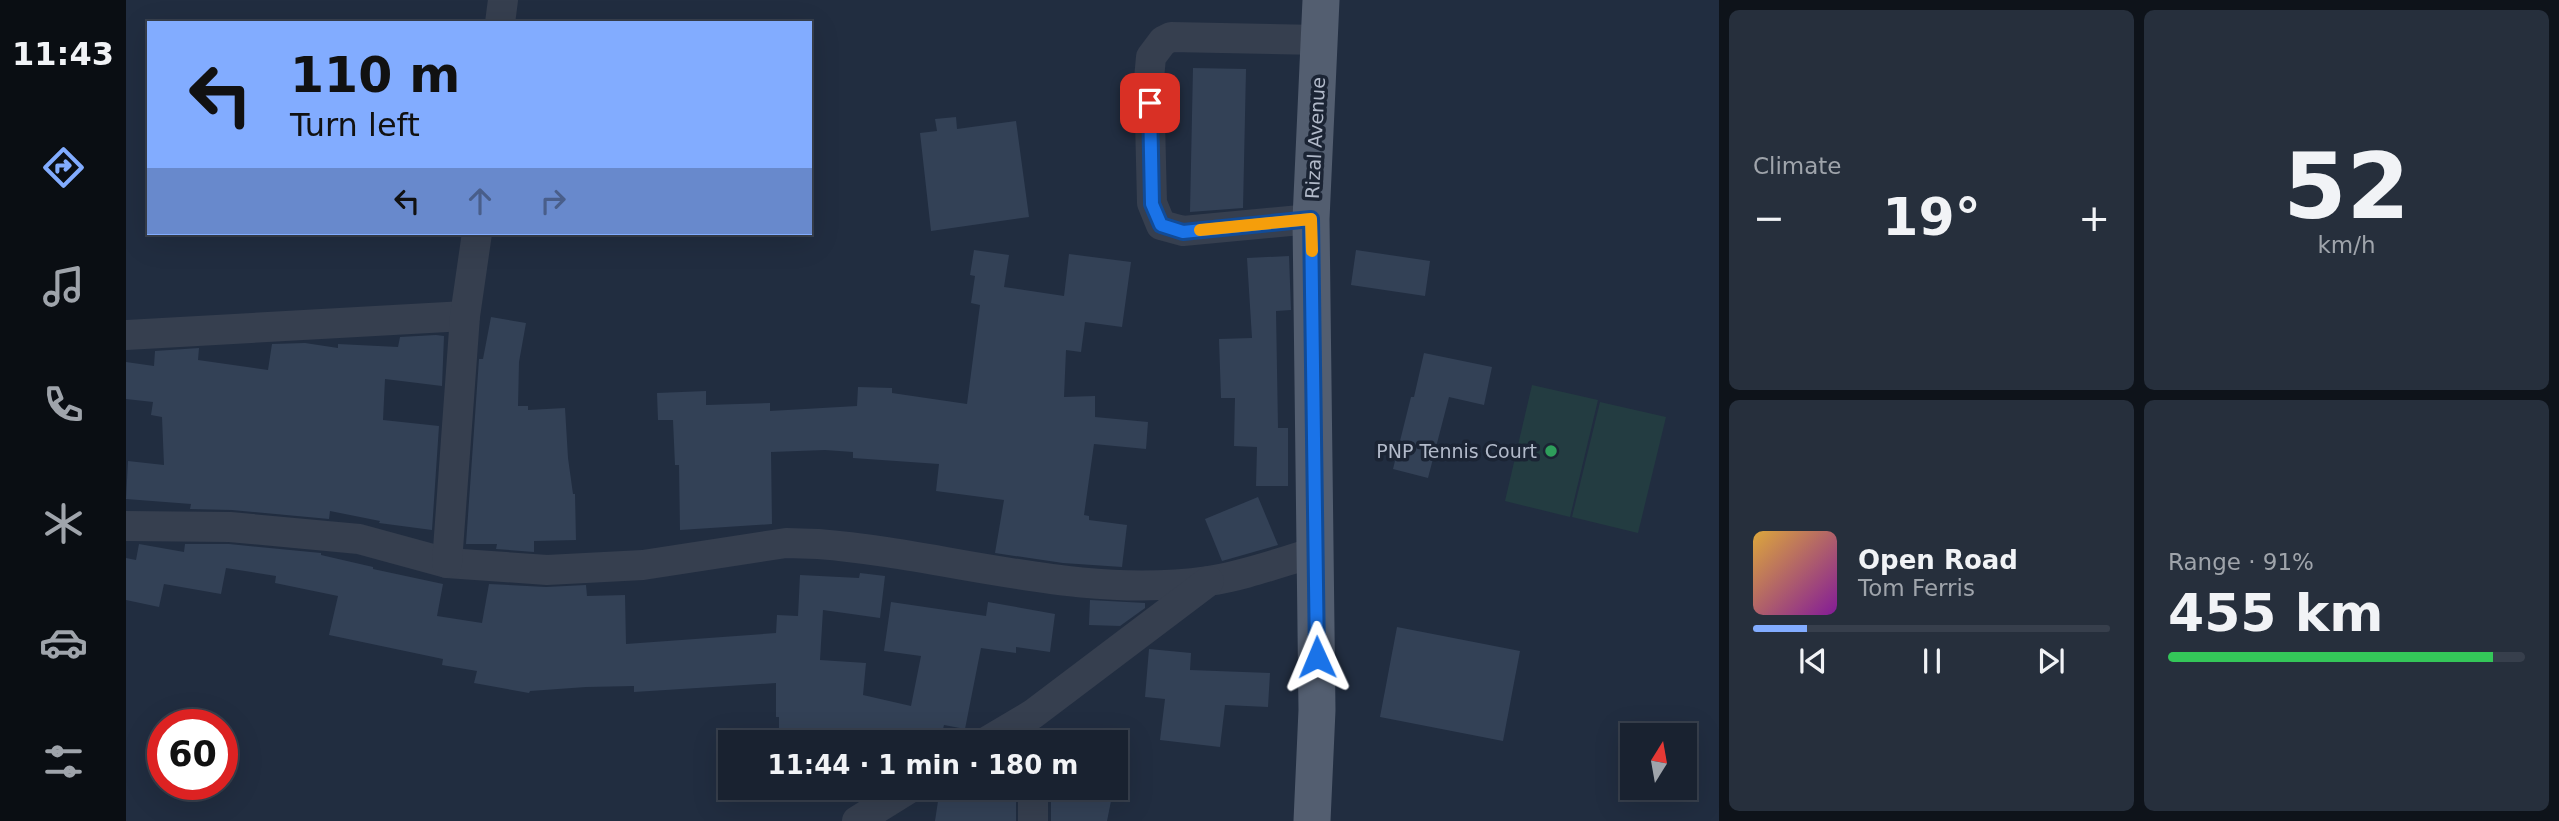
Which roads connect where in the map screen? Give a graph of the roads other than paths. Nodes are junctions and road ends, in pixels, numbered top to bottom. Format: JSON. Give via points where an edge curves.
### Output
{"nodes":[{"id":1,"x":503,"y":0,"type":"edge"},
{"id":2,"x":1321,"y":0,"type":"edge"},
{"id":3,"x":500,"y":21,"type":"edge"},
{"id":4,"x":1319,"y":40,"type":"junction"},
{"id":5,"x":1311,"y":219,"type":"junction"},
{"id":6,"x":477,"y":235,"type":"edge"},
{"id":7,"x":465,"y":316,"type":"junction"},
{"id":8,"x":126,"y":335,"type":"edge"},
{"id":9,"x":126,"y":526,"type":"edge"},
{"id":10,"x":1316,"y":552,"type":"junction"},
{"id":11,"x":447,"y":563,"type":"junction"},
{"id":12,"x":1209,"y":581,"type":"junction"},
{"id":13,"x":1033,"y":728,"type":"edge"},
{"id":14,"x":1033,"y":800,"type":"edge"},
{"id":15,"x":899,"y":802,"type":"edge"},
{"id":16,"x":856,"y":821,"type":"edge"},
{"id":17,"x":1033,"y":821,"type":"edge"},
{"id":18,"x":1312,"y":821,"type":"edge"}],
"edges":[{"from":1,"to":3,"type":"street"},
{"from":2,"to":4,"type":"main road","name":"Rizal Avenue"},
{"from":4,"to":5,"type":"main road","name":"Rizal Avenue"},
{"from":4,"to":5,"type":"street","via":[[1171,37],[1151,57],[1149,79],[1152,204],[1161,225],[1183,232]]},
{"from":5,"to":10,"type":"main road","name":"Rizal Avenue"},
{"from":6,"to":7,"type":"street"},
{"from":7,"to":8,"type":"street"},
{"from":7,"to":11,"type":"street"},
{"from":9,"to":11,"type":"street","via":[[230,527],[359,539]]},
{"from":10,"to":12,"type":"street"},
{"from":10,"to":18,"type":"main road","name":"Rizal Avenue"},
{"from":11,"to":12,"type":"street","via":[[547,570],[643,565],[786,543],[1076,582],[1143,585]]},
{"from":12,"to":13,"type":"street"},
{"from":14,"to":17,"type":"street"},
{"from":15,"to":16,"type":"street"}]}
